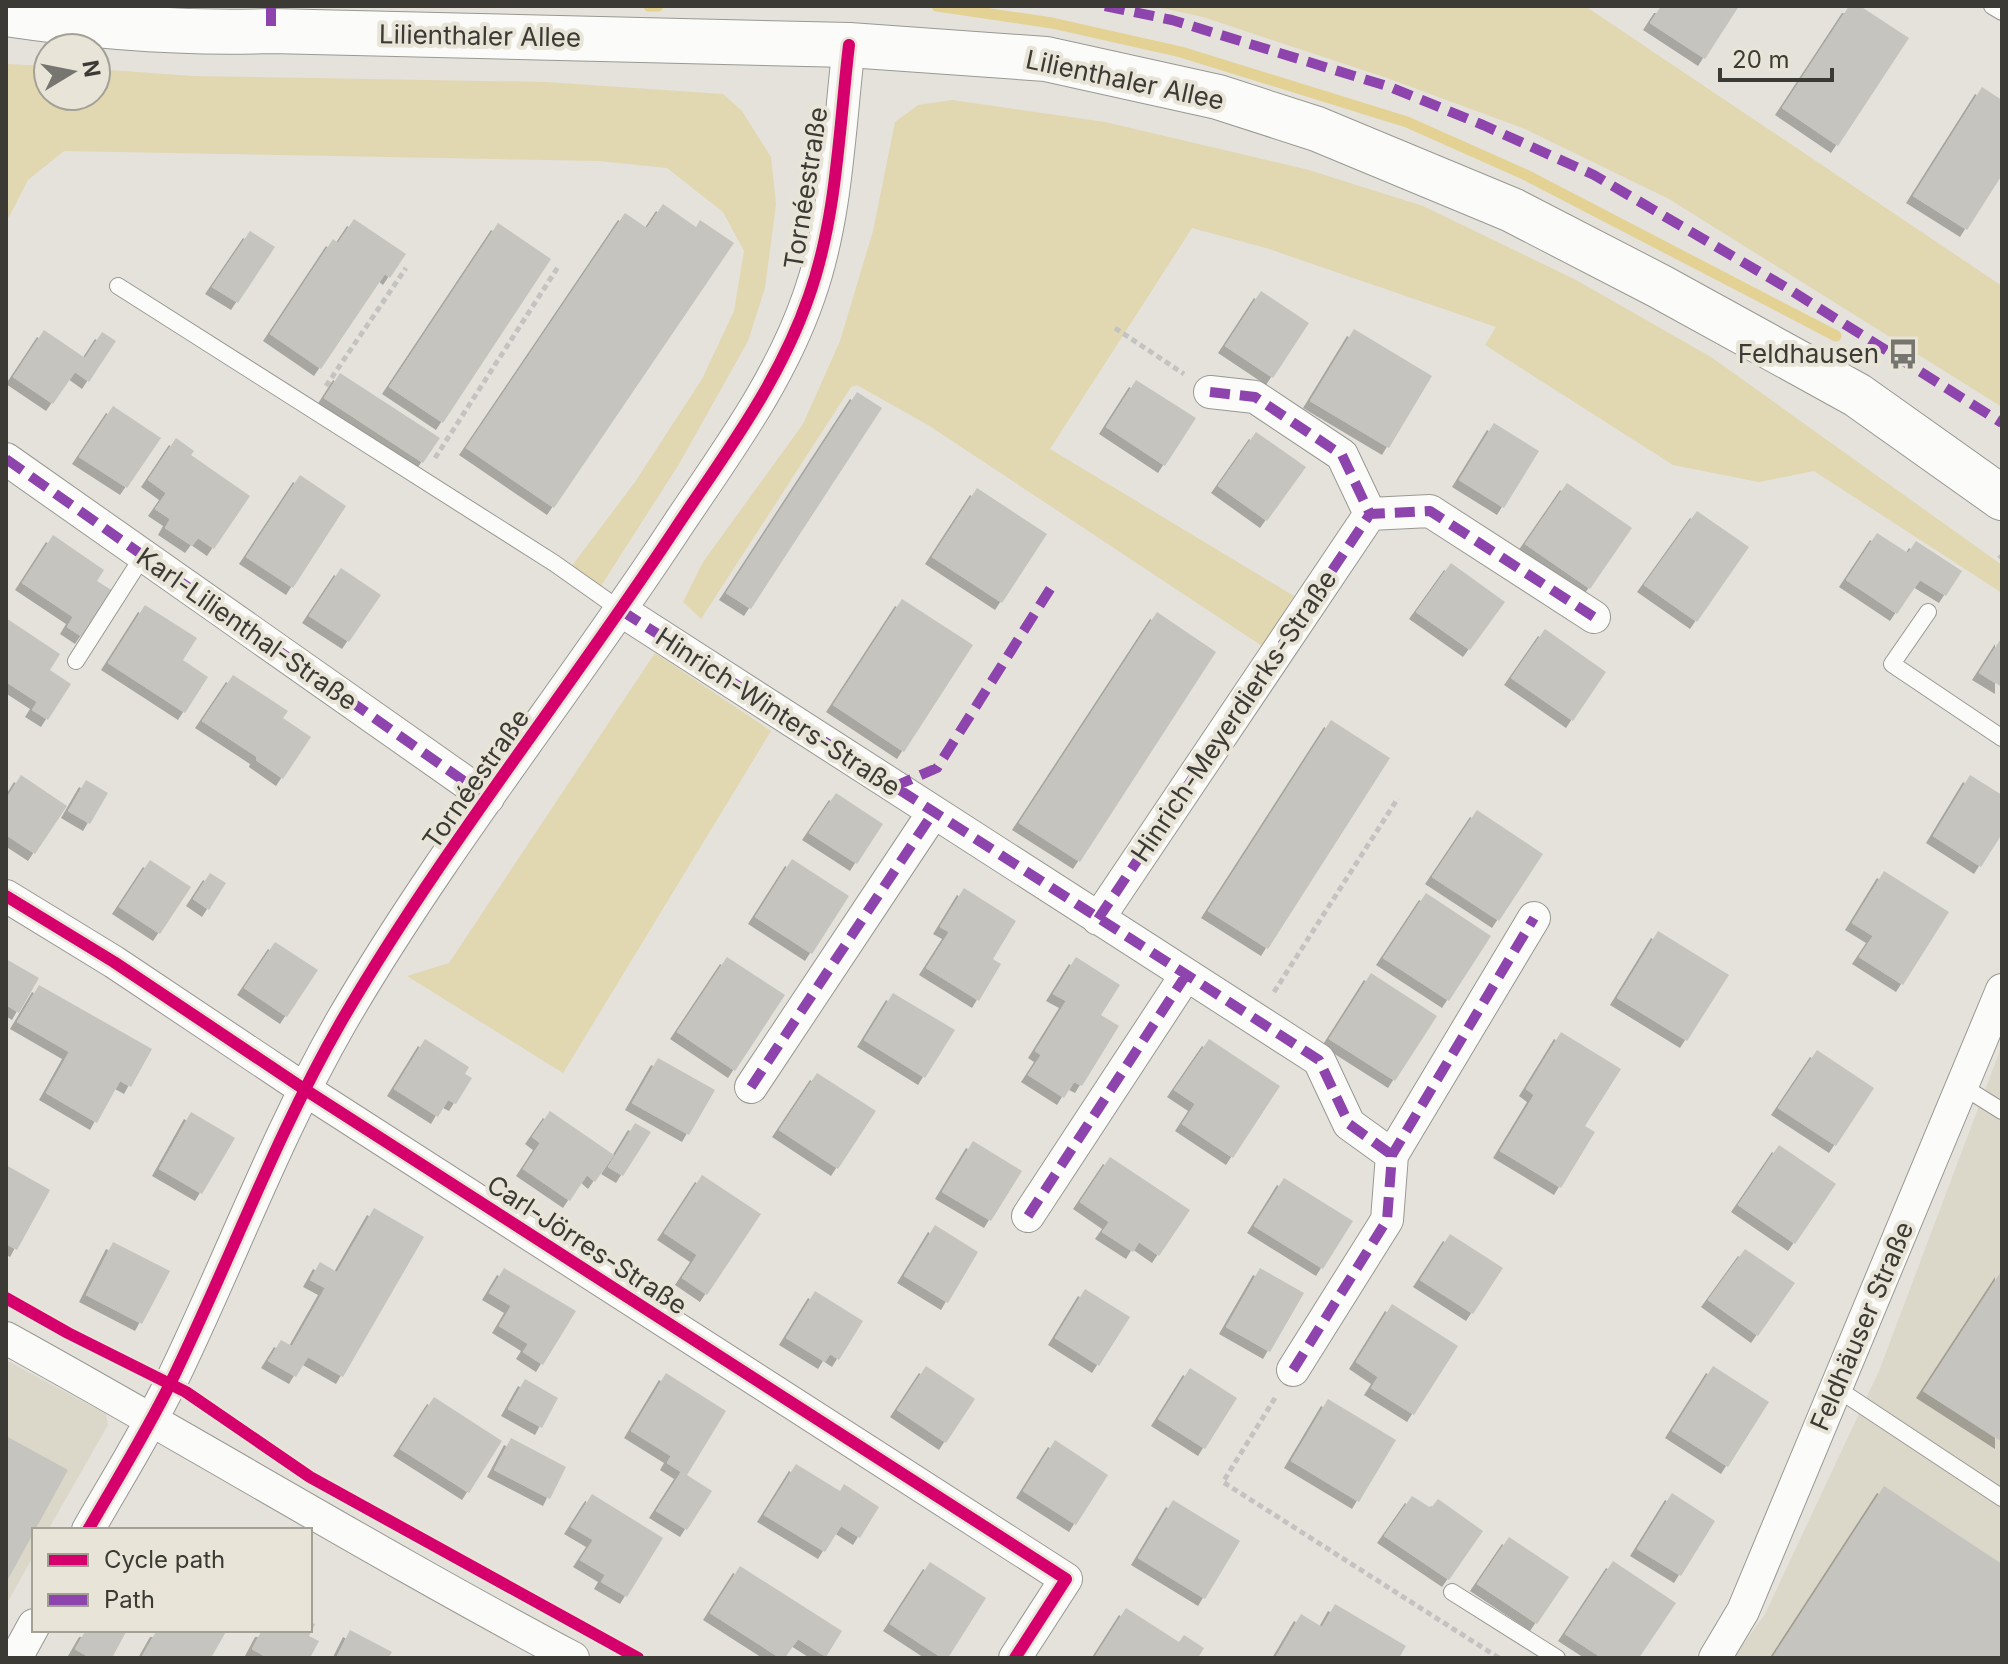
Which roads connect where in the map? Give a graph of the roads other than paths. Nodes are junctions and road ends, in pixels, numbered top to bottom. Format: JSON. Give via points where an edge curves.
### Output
{"nodes":[{"id":1,"x":1992,"y":6,"type":"edge"},
{"id":2,"x":2002,"y":12,"type":"edge"},
{"id":3,"x":6,"y":14,"type":"edge"},
{"id":4,"x":849,"y":45,"type":"junction"},
{"id":5,"x":118,"y":286,"type":"dead end"},
{"id":6,"x":1210,"y":392,"type":"road end"},
{"id":7,"x":6,"y":459,"type":"edge"},
{"id":8,"x":2002,"y":498,"type":"edge"},
{"id":9,"x":1370,"y":514,"type":"junction"},
{"id":10,"x":143,"y":556,"type":"junction"},
{"id":11,"x":622,"y":611,"type":"junction"},
{"id":12,"x":1928,"y":612,"type":"dead end"},
{"id":13,"x":1594,"y":617,"type":"dead end"},
{"id":14,"x":76,"y":661,"type":"dead end"},
{"id":15,"x":2002,"y":738,"type":"edge"},
{"id":16,"x":488,"y":798,"type":"junction"},
{"id":17,"x":933,"y":813,"type":"junction"},
{"id":18,"x":6,"y":896,"type":"edge"},
{"id":19,"x":1534,"y":918,"type":"dead end"},
{"id":20,"x":1098,"y":919,"type":"junction"},
{"id":21,"x":1186,"y":975,"type":"junction"},
{"id":22,"x":2002,"y":990,"type":"edge"},
{"id":23,"x":1962,"y":1086,"type":"junction"},
{"id":24,"x":751,"y":1087,"type":"dead end"},
{"id":25,"x":304,"y":1089,"type":"junction"},
{"id":26,"x":2002,"y":1111,"type":"edge"},
{"id":27,"x":1392,"y":1155,"type":"junction"},
{"id":28,"x":1028,"y":1216,"type":"dead end"},
{"id":29,"x":6,"y":1338,"type":"edge"},
{"id":30,"x":1293,"y":1370,"type":"road end"},
{"id":31,"x":1836,"y":1388,"type":"junction"},
{"id":32,"x":152,"y":1418,"type":"junction"},
{"id":33,"x":2002,"y":1498,"type":"edge"},
{"id":34,"x":89,"y":1528,"type":"edge"},
{"id":35,"x":1452,"y":1592,"type":"dead end"},
{"id":36,"x":32,"y":1629,"type":"edge"},
{"id":37,"x":16,"y":1658,"type":"edge"},
{"id":38,"x":573,"y":1658,"type":"edge"},
{"id":39,"x":1015,"y":1658,"type":"edge"},
{"id":40,"x":1557,"y":1658,"type":"edge"},
{"id":41,"x":1715,"y":1658,"type":"edge"}],
"edges":[{"from":1,"to":2,"type":"lane"},
{"from":3,"to":4,"type":"main road","name":"Lilienthaler Allee","via":[[215,32]]},
{"from":4,"to":8,"type":"main road","name":"Lilienthaler Allee","via":[[1046,59],[1218,97],[1317,129],[1512,210],[1659,286],[1857,395]]},
{"from":4,"to":11,"type":"street","name":"Tornéestraße","via":[[828,223],[810,295],[772,383]]},
{"from":5,"to":11,"type":"lane"},
{"from":6,"to":9,"type":"street","via":[[1255,397],[1342,455]]},
{"from":7,"to":10,"type":"street","name":"Karl-Lilienthal-Straße"},
{"from":9,"to":13,"type":"street","via":[[1430,511]]},
{"from":9,"to":20,"type":"street","name":"Hinrich-Meyerdierks-Straße"},
{"from":10,"to":14,"type":"lane"},
{"from":10,"to":16,"type":"street","name":"Karl-Lilienthal-Straße"},
{"from":11,"to":16,"type":"street","name":"Tornéestraße"},
{"from":11,"to":17,"type":"street","name":"Hinrich-Winters-Straße"},
{"from":12,"to":15,"type":"lane","via":[[1892,664]]},
{"from":16,"to":25,"type":"street","name":"Tornéestraße","via":[[382,956]]},
{"from":17,"to":20,"type":"street","name":"Hinrich-Winters-Straße"},
{"from":17,"to":24,"type":"street"},
{"from":18,"to":25,"type":"street","name":"Carl-Jörres-Straße"},
{"from":19,"to":27,"type":"street"},
{"from":20,"to":21,"type":"street","name":"Hinrich-Winters-Straße"},
{"from":21,"to":27,"type":"street","name":"Hinrich-Winters-Straße","via":[[1319,1060],[1349,1124]]},
{"from":21,"to":28,"type":"street"},
{"from":22,"to":23,"type":"street","name":"Feldhäuser Straße"},
{"from":23,"to":26,"type":"lane"},
{"from":23,"to":31,"type":"street","name":"Feldhäuser Straße"},
{"from":25,"to":32,"type":"street","name":"Tornéestraße"},
{"from":25,"to":39,"type":"street","name":"Carl-Jörres-Straße","via":[[1066,1579]]},
{"from":27,"to":30,"type":"street","via":[[1387,1220]]},
{"from":29,"to":32,"type":"street"},
{"from":31,"to":33,"type":"lane"},
{"from":31,"to":41,"type":"street","name":"Feldhäuser Straße","via":[[1743,1611]]},
{"from":32,"to":34,"type":"street","name":"Tornéestraße"},
{"from":32,"to":38,"type":"street"},
{"from":35,"to":40,"type":"lane"},
{"from":36,"to":37,"type":"street"}]}
